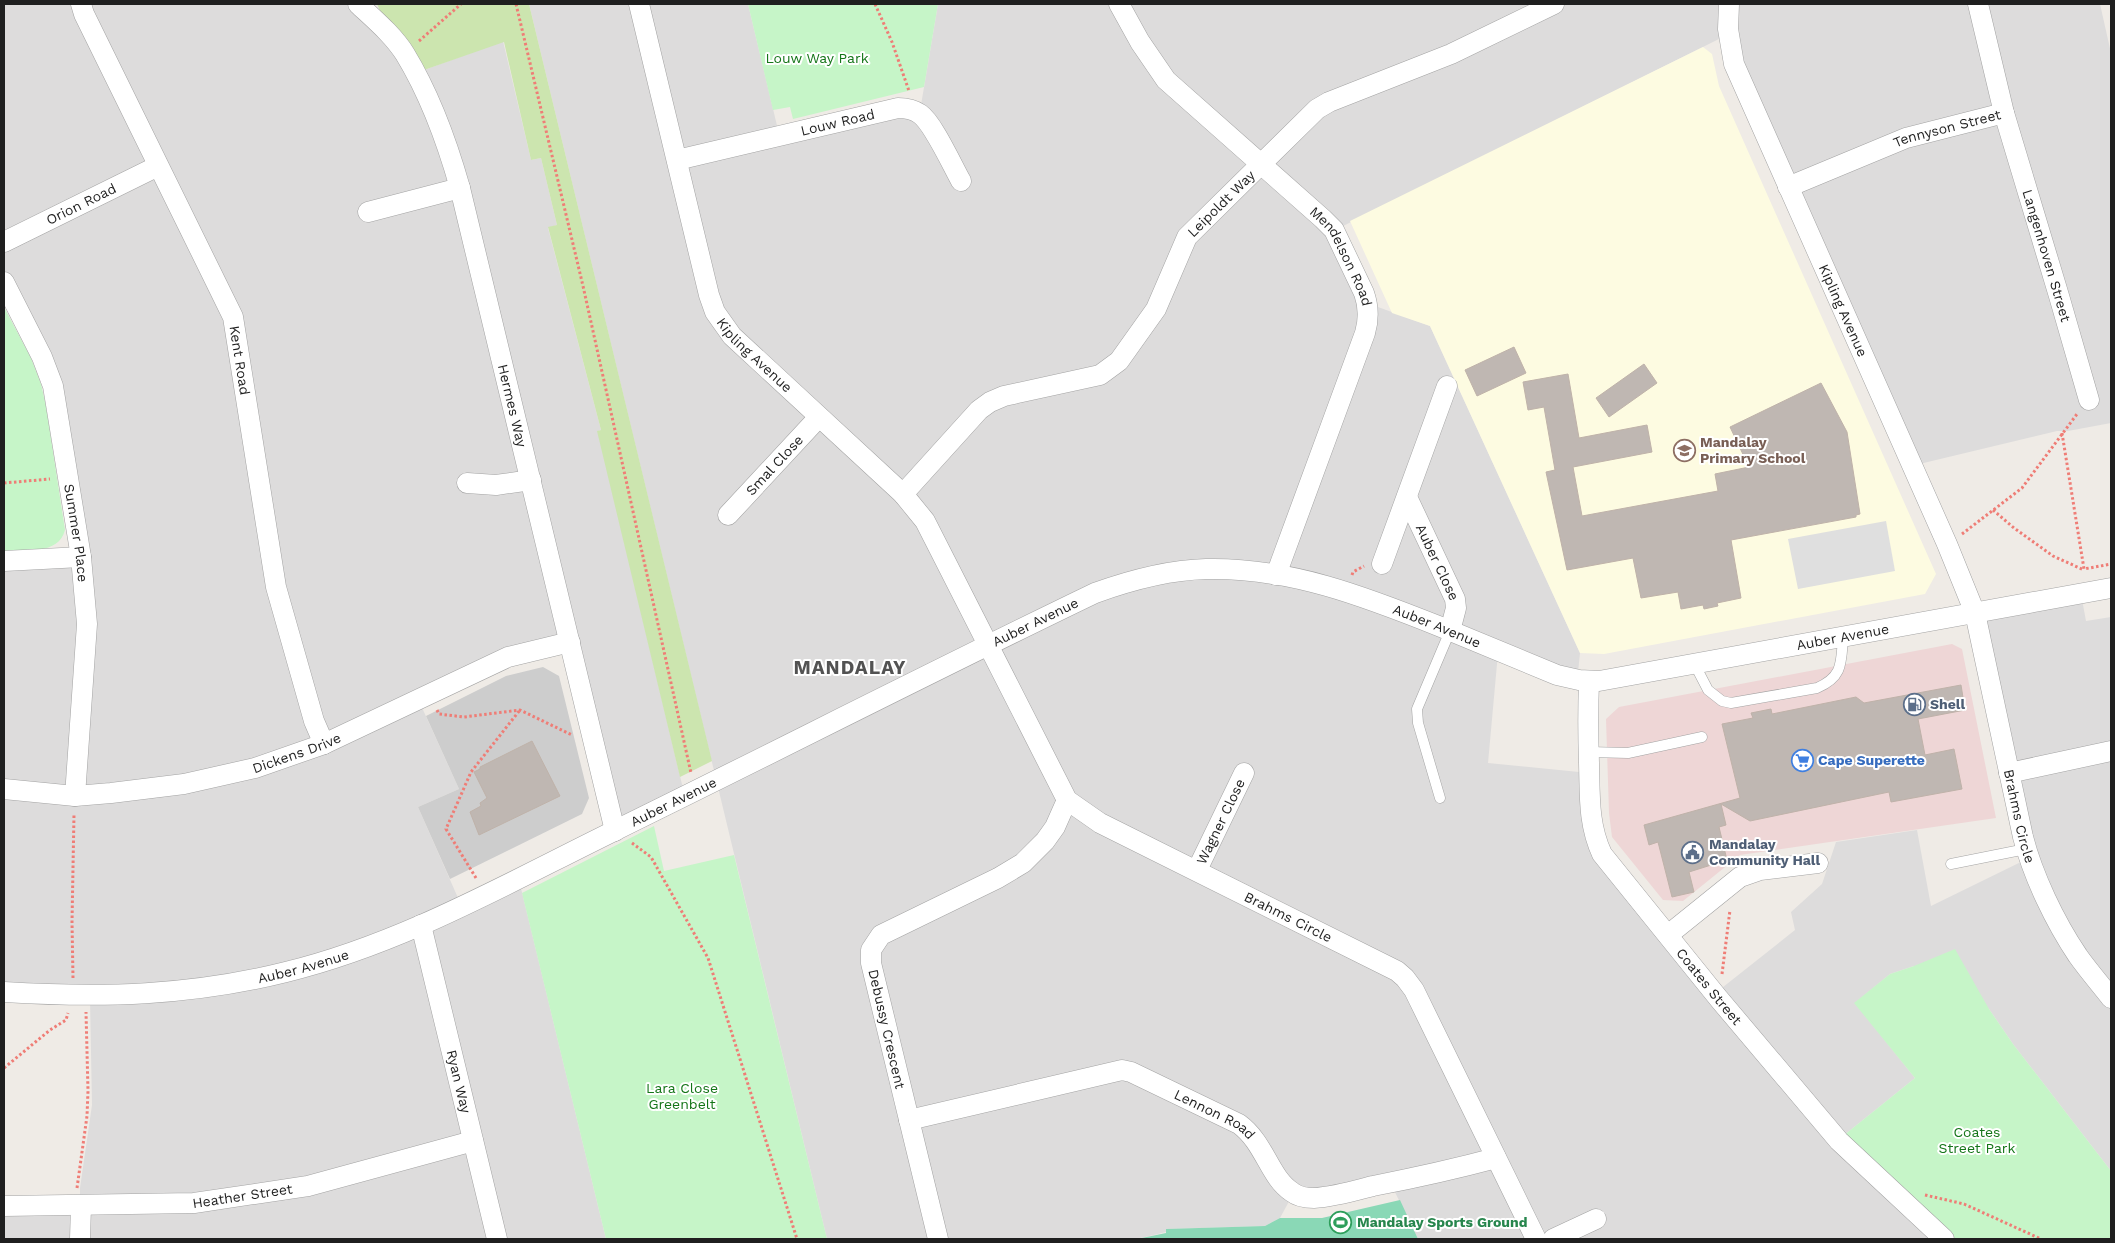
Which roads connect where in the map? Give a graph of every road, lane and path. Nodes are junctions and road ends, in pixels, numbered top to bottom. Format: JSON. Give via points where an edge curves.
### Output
{"nodes":[{"id":1,"x":81,"y":4,"type":"edge"},
{"id":2,"x":358,"y":4,"type":"edge"},
{"id":3,"x":461,"y":4,"type":"edge"},
{"id":4,"x":516,"y":4,"type":"edge"},
{"id":5,"x":639,"y":4,"type":"edge"},
{"id":6,"x":875,"y":4,"type":"edge"},
{"id":7,"x":1119,"y":4,"type":"edge"},
{"id":8,"x":1554,"y":4,"type":"edge"},
{"id":9,"x":1729,"y":4,"type":"edge"},
{"id":10,"x":1978,"y":4,"type":"edge"},
{"id":11,"x":405,"y":54,"type":"junction"},
{"id":12,"x":915,"y":111,"type":"junction"},
{"id":13,"x":2004,"y":113,"type":"junction"},
{"id":14,"x":677,"y":160,"type":"junction"},
{"id":15,"x":1260,"y":163,"type":"junction"},
{"id":16,"x":158,"y":166,"type":"junction"},
{"id":17,"x":961,"y":181,"type":"dead end"},
{"id":18,"x":1788,"y":186,"type":"junction"},
{"id":19,"x":460,"y":188,"type":"junction"},
{"id":20,"x":368,"y":212,"type":"dead end"},
{"id":21,"x":4,"y":242,"type":"edge"},
{"id":22,"x":4,"y":282,"type":"edge"},
{"id":23,"x":1447,"y":386,"type":"dead end"},
{"id":24,"x":2089,"y":400,"type":"joint"},
{"id":25,"x":819,"y":417,"type":"junction"},
{"id":26,"x":2062,"y":432,"type":"junction"},
{"id":27,"x":68,"y":478,"type":"junction"},
{"id":28,"x":531,"y":480,"type":"junction"},
{"id":29,"x":4,"y":483,"type":"edge"},
{"id":30,"x":467,"y":483,"type":"dead end"},
{"id":31,"x":903,"y":494,"type":"junction"},
{"id":32,"x":1407,"y":497,"type":"junction"},
{"id":33,"x":1993,"y":510,"type":"junction"},
{"id":34,"x":728,"y":515,"type":"dead end"},
{"id":35,"x":1947,"y":544,"type":"junction"},
{"id":36,"x":81,"y":558,"type":"junction"},
{"id":37,"x":4,"y":561,"type":"edge"},
{"id":38,"x":1382,"y":564,"type":"joint"},
{"id":39,"x":2111,"y":564,"type":"edge"},
{"id":40,"x":2084,"y":569,"type":"junction"},
{"id":41,"x":1276,"y":575,"type":"junction"},
{"id":42,"x":2111,"y":588,"type":"edge"},
{"id":43,"x":1347,"y":591,"type":"junction"},
{"id":44,"x":2090,"y":592,"type":"junction"},
{"id":45,"x":1975,"y":613,"type":"junction"},
{"id":46,"x":1450,"y":631,"type":"junction"},
{"id":47,"x":1843,"y":638,"type":"junction"},
{"id":48,"x":570,"y":642,"type":"junction"},
{"id":49,"x":987,"y":645,"type":"junction"},
{"id":50,"x":1695,"y":665,"type":"junction"},
{"id":51,"x":1589,"y":681,"type":"junction"},
{"id":52,"x":426,"y":695,"type":"junction"},
{"id":53,"x":520,"y":710,"type":"junction"},
{"id":54,"x":1702,"y":737,"type":"dead end"},
{"id":55,"x":324,"y":744,"type":"junction"},
{"id":56,"x":594,"y":744,"type":"junction"},
{"id":57,"x":2111,"y":751,"type":"edge"},
{"id":58,"x":1589,"y":752,"type":"junction"},
{"id":59,"x":1244,"y":773,"type":"dead end"},
{"id":60,"x":2009,"y":773,"type":"junction"},
{"id":61,"x":4,"y":790,"type":"edge"},
{"id":62,"x":695,"y":791,"type":"junction"},
{"id":63,"x":1440,"y":798,"type":"dead end"},
{"id":64,"x":1067,"y":800,"type":"junction"},
{"id":65,"x":75,"y":801,"type":"junction"},
{"id":66,"x":615,"y":831,"type":"junction"},
{"id":67,"x":2026,"y":849,"type":"junction"},
{"id":68,"x":1818,"y":863,"type":"dead end"},
{"id":69,"x":1951,"y":864,"type":"dead end"},
{"id":70,"x":1197,"y":870,"type":"junction"},
{"id":71,"x":1723,"y":891,"type":"junction"},
{"id":72,"x":486,"y":894,"type":"junction"},
{"id":73,"x":421,"y":925,"type":"junction"},
{"id":74,"x":1668,"y":935,"type":"junction"},
{"id":75,"x":73,"y":988,"type":"junction"},
{"id":76,"x":2109,"y":991,"type":"edge"},
{"id":77,"x":4,"y":992,"type":"edge"},
{"id":78,"x":1719,"y":999,"type":"junction"},
{"id":79,"x":86,"y":1013,"type":"dead end"},
{"id":80,"x":4,"y":1068,"type":"edge"},
{"id":81,"x":909,"y":1120,"type":"junction"},
{"id":82,"x":473,"y":1141,"type":"junction"},
{"id":83,"x":1496,"y":1158,"type":"junction"},
{"id":84,"x":78,"y":1201,"type":"junction"},
{"id":85,"x":1906,"y":1203,"type":"junction"},
{"id":86,"x":4,"y":1206,"type":"edge"},
{"id":87,"x":1596,"y":1218,"type":"dead end"},
{"id":88,"x":80,"y":1239,"type":"edge"},
{"id":89,"x":497,"y":1239,"type":"edge"},
{"id":90,"x":797,"y":1239,"type":"edge"},
{"id":91,"x":938,"y":1239,"type":"edge"},
{"id":92,"x":1536,"y":1239,"type":"edge"},
{"id":93,"x":1554,"y":1239,"type":"edge"},
{"id":94,"x":1944,"y":1239,"type":"edge"},
{"id":95,"x":2041,"y":1239,"type":"edge"}],
"edges":[{"from":1,"to":16,"type":"street","name":"Kent Road"},
{"from":2,"to":11,"type":"street","name":"Hermes Way","via":[[390,34]]},
{"from":3,"to":11,"type":"path"},
{"from":4,"to":62,"type":"path","via":[[590,315]]},
{"from":5,"to":14,"type":"street","name":"Kipling Avenue"},
{"from":6,"to":12,"type":"path","via":[[892,42]]},
{"from":7,"to":15,"type":"street","name":"Mendelson Road","via":[[1166,80]]},
{"from":8,"to":15,"type":"street","name":"Leipoldt Way","via":[[1451,54],[1323,105]]},
{"from":9,"to":18,"type":"street","name":"Kipling Avenue","via":[[1728,29],[1734,64]]},
{"from":10,"to":13,"type":"street","name":"Tennyson Street"},
{"from":11,"to":19,"type":"street","name":"Hermes Way","via":[[440,126]]},
{"from":12,"to":14,"type":"street","name":"Louw Road","via":[[898,108]]},
{"from":12,"to":17,"type":"street","via":[[926,119]]},
{"from":13,"to":18,"type":"street","name":"Tennyson Street","via":[[1906,138]]},
{"from":13,"to":24,"type":"street","name":"Langenhoven Street"},
{"from":14,"to":25,"type":"street","name":"Kipling Avenue","via":[[715,312],[732,336]]},
{"from":15,"to":31,"type":"street","name":"Leipoldt Way","via":[[1187,237],[1156,309],[1119,361],[1100,375],[990,402]]},
{"from":15,"to":41,"type":"street","name":"Mendelson Road","via":[[1334,230],[1364,292],[1368,315],[1365,333]]},
{"from":16,"to":21,"type":"street","name":"Orion Road"},
{"from":16,"to":55,"type":"street","name":"Kent Road","via":[[233,317],[276,587],[314,721]]},
{"from":18,"to":35,"type":"street","name":"Kipling Avenue"},
{"from":19,"to":20,"type":"street"},
{"from":19,"to":28,"type":"street","name":"Hermes Way"},
{"from":22,"to":27,"type":"street","name":"Summer Place","via":[[49,375]]},
{"from":23,"to":32,"type":"street","name":"Auber Close"},
{"from":24,"to":26,"type":"path"},
{"from":25,"to":31,"type":"street","name":"Kipling Avenue"},
{"from":25,"to":34,"type":"street","name":"Smal Close"},
{"from":26,"to":33,"type":"path","via":[[2022,488]]},
{"from":26,"to":40,"type":"path"},
{"from":27,"to":29,"type":"path"},
{"from":27,"to":36,"type":"street","name":"Summer Place"},
{"from":28,"to":30,"type":"street","via":[[496,485]]},
{"from":28,"to":48,"type":"street","name":"Hermes Way"},
{"from":31,"to":49,"type":"street","name":"Kipling Avenue","via":[[934,536]]},
{"from":32,"to":38,"type":"street","name":"Auber Close"},
{"from":32,"to":46,"type":"street","name":"Auber Close","via":[[1455,599]]},
{"from":33,"to":35,"type":"path"},
{"from":33,"to":40,"type":"path","via":[[2052,556]]},
{"from":35,"to":45,"type":"street","name":"Kipling Avenue"},
{"from":36,"to":37,"type":"street"},
{"from":36,"to":65,"type":"street","name":"Summer Place","via":[[87,624]]},
{"from":38,"to":43,"type":"path","via":[[1365,566],[1353,572]]},
{"from":39,"to":40,"type":"path"},
{"from":40,"to":44,"type":"path"},
{"from":41,"to":43,"type":"street","name":"Auber Avenue"},
{"from":41,"to":49,"type":"street","name":"Auber Avenue","via":[[1206,569],[1148,576],[1095,592]]},
{"from":42,"to":44,"type":"street","name":"Auber Avenue"},
{"from":43,"to":46,"type":"street","name":"Auber Avenue"},
{"from":44,"to":45,"type":"street","name":"Auber Avenue"},
{"from":45,"to":47,"type":"street","name":"Auber Avenue"},
{"from":45,"to":60,"type":"street","name":"Brahms Circle"},
{"from":46,"to":51,"type":"street","name":"Auber Avenue","via":[[1557,675]]},
{"from":46,"to":63,"type":"lane","via":[[1417,709],[1418,723]]},
{"from":47,"to":50,"type":"street","name":"Auber Avenue"},
{"from":47,"to":50,"type":"lane","via":[[1841,663],[1833,680],[1816,688],[1743,702],[1731,703],[1713,696]]},
{"from":48,"to":52,"type":"street","name":"Dickens Drive","via":[[508,657]]},
{"from":48,"to":56,"type":"street","name":"Hermes Way"},
{"from":49,"to":62,"type":"street","name":"Auber Avenue"},
{"from":49,"to":64,"type":"street","name":"Brahms Circle"},
{"from":50,"to":51,"type":"street","name":"Auber Avenue","via":[[1609,681]]},
{"from":51,"to":58,"type":"street","name":"Coates Street"},
{"from":52,"to":53,"type":"path","via":[[440,714],[464,717]]},
{"from":52,"to":55,"type":"street","name":"Dickens Drive"},
{"from":53,"to":56,"type":"path"},
{"from":53,"to":72,"type":"path","via":[[471,772],[446,829]]},
{"from":54,"to":58,"type":"lane","via":[[1628,753]]},
{"from":55,"to":65,"type":"street","name":"Dickens Drive","via":[[255,768]]},
{"from":56,"to":66,"type":"street","name":"Hermes Way"},
{"from":57,"to":60,"type":"street"},
{"from":58,"to":74,"type":"street","name":"Coates Street","via":[[1590,820],[1595,840],[1602,854]]},
{"from":59,"to":70,"type":"street","name":"Wagner Close"},
{"from":60,"to":67,"type":"street","name":"Brahms Circle"},
{"from":61,"to":65,"type":"street","name":"Dickens Drive"},
{"from":62,"to":66,"type":"street","name":"Auber Avenue"},
{"from":64,"to":70,"type":"street","name":"Brahms Circle","via":[[1100,823]]},
{"from":64,"to":81,"type":"street","name":"Debussy Crescent","via":[[1055,827],[1023,863],[881,935],[874,944],[871,962]]},
{"from":65,"to":75,"type":"path"},
{"from":66,"to":72,"type":"street","name":"Auber Avenue"},
{"from":66,"to":90,"type":"path","via":[[651,857],[708,958]]},
{"from":67,"to":69,"type":"lane"},
{"from":67,"to":76,"type":"street","name":"Brahms Circle","via":[[2078,956]]},
{"from":68,"to":71,"type":"street","via":[[1750,873]]},
{"from":70,"to":83,"type":"street","name":"Brahms Circle","via":[[1397,971],[1405,978],[1414,990]]},
{"from":71,"to":74,"type":"street"},
{"from":71,"to":78,"type":"path","via":[[1730,904]]},
{"from":72,"to":73,"type":"street","name":"Auber Avenue"},
{"from":73,"to":75,"type":"street","name":"Auber Avenue","via":[[332,959],[240,982],[146,994]]},
{"from":73,"to":82,"type":"street","name":"Ryan Way"},
{"from":74,"to":78,"type":"street","name":"Coates Street"},
{"from":75,"to":77,"type":"street","name":"Auber Avenue"},
{"from":75,"to":80,"type":"path","via":[[66,1020]]},
{"from":78,"to":85,"type":"street","name":"Coates Street","via":[[1839,1141]]},
{"from":79,"to":84,"type":"path","via":[[88,1091]]},
{"from":81,"to":83,"type":"street","name":"Lennon Road","via":[[1122,1070],[1239,1124],[1254,1136],[1279,1180],[1302,1197],[1326,1196]]},
{"from":81,"to":91,"type":"street","name":"Debussy Crescent"},
{"from":82,"to":84,"type":"street","name":"Heather Street","via":[[308,1186],[194,1203]]},
{"from":82,"to":89,"type":"street","name":"Ryan Way"},
{"from":83,"to":92,"type":"street","name":"Brahms Circle"},
{"from":84,"to":86,"type":"street","name":"Heather Street"},
{"from":84,"to":88,"type":"street"},
{"from":85,"to":94,"type":"street","name":"Coates Street"},
{"from":85,"to":95,"type":"path","via":[[1917,1193],[1964,1204]]},
{"from":87,"to":93,"type":"street"}]}
